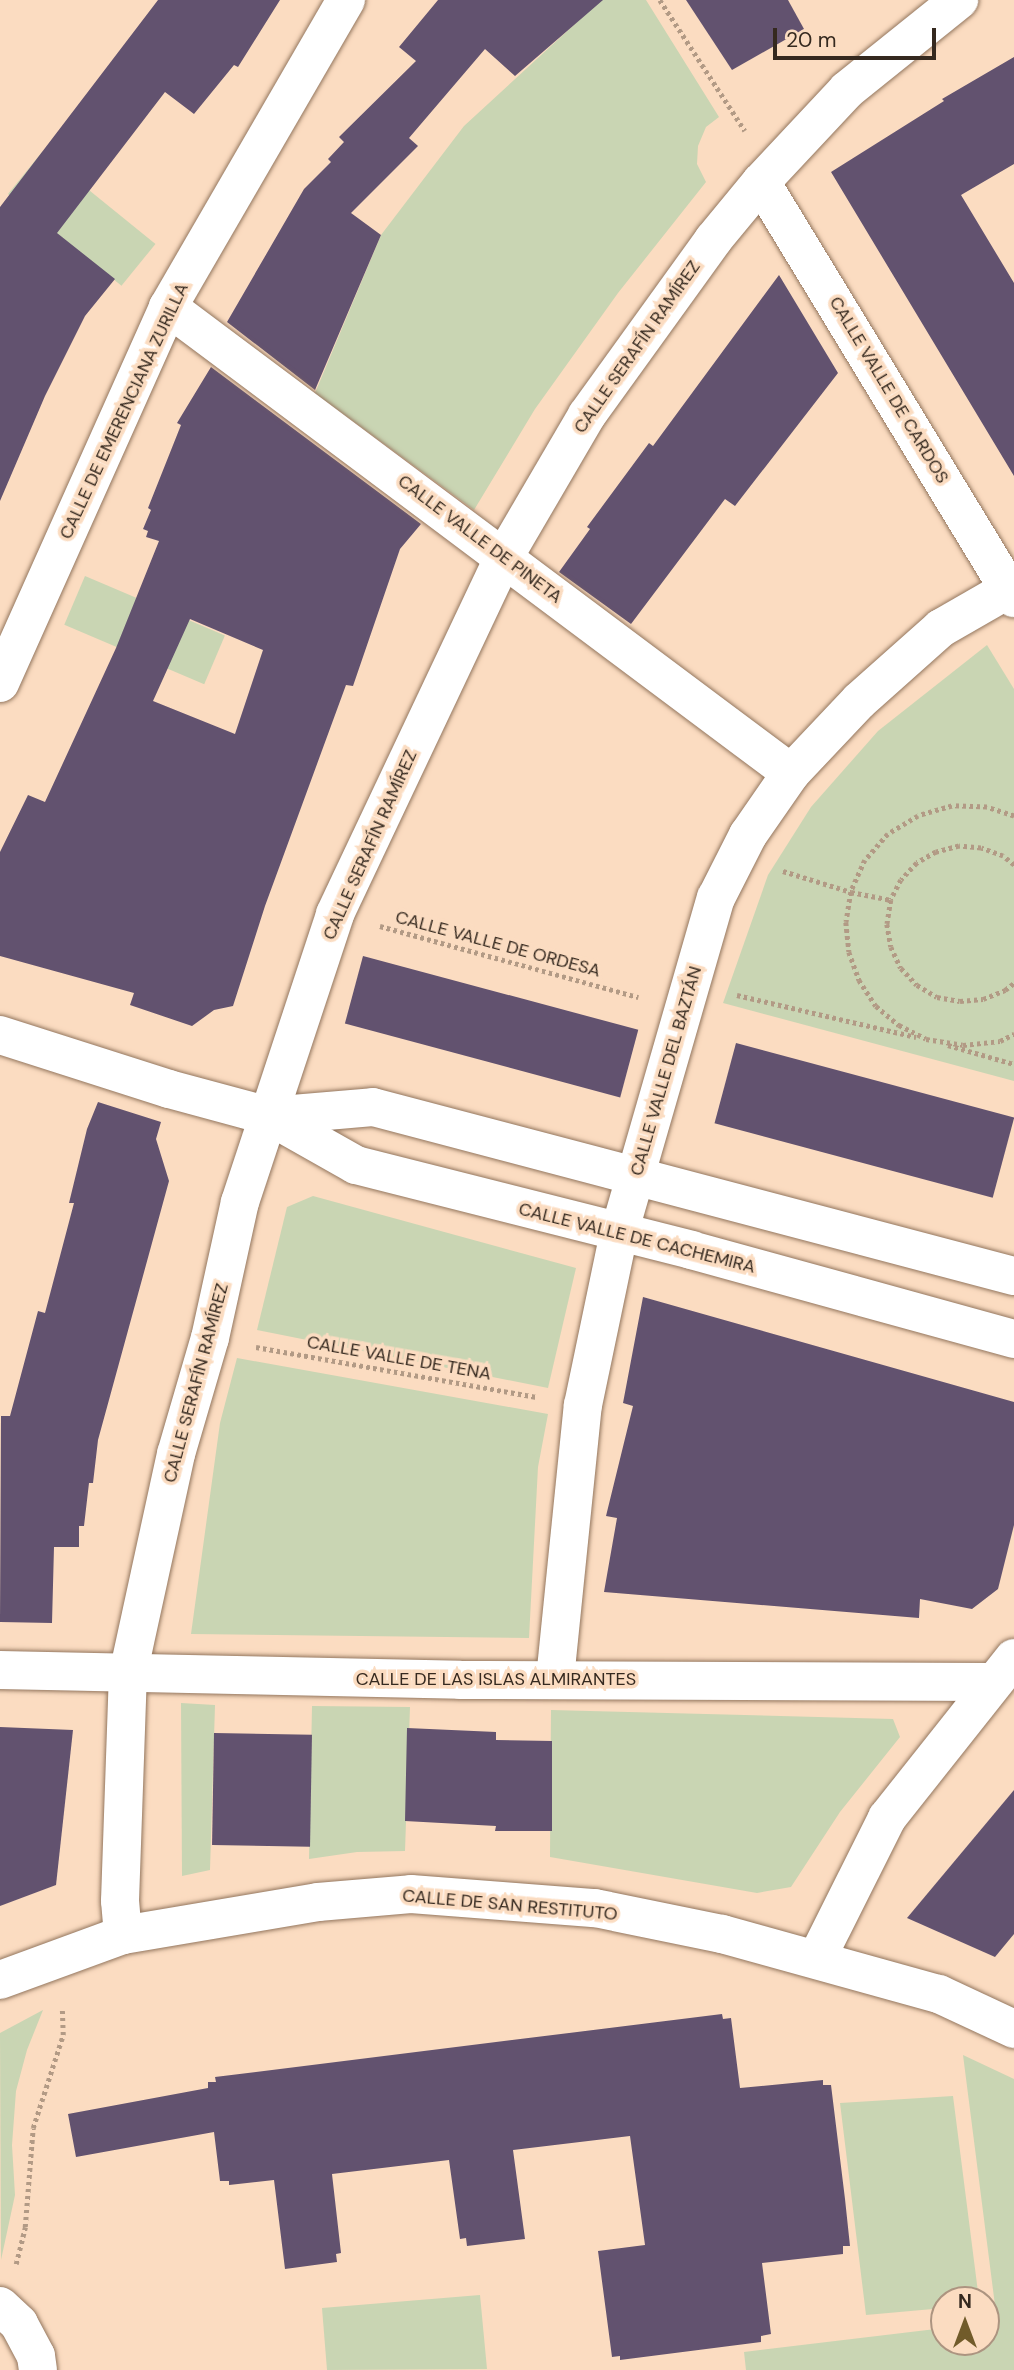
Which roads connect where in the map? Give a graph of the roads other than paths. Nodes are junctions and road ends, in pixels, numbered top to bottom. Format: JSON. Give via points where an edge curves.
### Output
{"nodes":[{"id":1,"x":346,"y":0,"type":"edge"},
{"id":2,"x":959,"y":0,"type":"edge"},
{"id":3,"x":761,"y":182,"type":"junction"},
{"id":4,"x":168,"y":307,"type":"junction"},
{"id":5,"x":504,"y":557,"type":"junction"},
{"id":6,"x":1012,"y":591,"type":"edge"},
{"id":7,"x":0,"y":683,"type":"edge"},
{"id":8,"x":791,"y":773,"type":"junction"},
{"id":9,"x":0,"y":1035,"type":"edge"},
{"id":10,"x":269,"y":1116,"type":"junction"},
{"id":11,"x":636,"y":1176,"type":"junction"},
{"id":12,"x":619,"y":1233,"type":"junction"},
{"id":13,"x":1014,"y":1276,"type":"edge"},
{"id":14,"x":1014,"y":1339,"type":"edge"},
{"id":15,"x":0,"y":1670,"type":"edge"},
{"id":16,"x":1003,"y":1670,"type":"edge"},
{"id":17,"x":128,"y":1674,"type":"junction"},
{"id":18,"x":555,"y":1679,"type":"junction"},
{"id":19,"x":123,"y":1935,"type":"junction"},
{"id":20,"x":817,"y":1958,"type":"junction"},
{"id":21,"x":0,"y":1980,"type":"edge"},
{"id":22,"x":1014,"y":2029,"type":"edge"},
{"id":23,"x":7,"y":2290,"type":"edge"},
{"id":24,"x":38,"y":2370,"type":"edge"}],
"edges":[{"from":1,"to":4,"type":"street","name":"CALLE DE EMERENCIANA ZURILLA"},
{"from":2,"to":3,"type":"street","name":"CALLE SERAFÍN RAMÍREZ","via":[[847,90]]},
{"from":3,"to":5,"type":"street","name":"CALLE SERAFÍN RAMÍREZ","via":[[713,240],[587,415]]},
{"from":3,"to":6,"type":"street","name":"CALLE VALLE DE CARDOS"},
{"from":4,"to":5,"type":"street","name":"CALLE VALLE DE PINETA"},
{"from":4,"to":7,"type":"street","name":"CALLE DE EMERENCIANA ZURILLA"},
{"from":5,"to":8,"type":"street","name":"CALLE VALLE DE PINETA"},
{"from":5,"to":10,"type":"street","name":"CALLE SERAFÍN RAMÍREZ","via":[[335,914]]},
{"from":6,"to":8,"type":"street","name":"CALLE VALLE DEL BAZTÁN","via":[[941,628],[859,701]]},
{"from":8,"to":11,"type":"street","name":"CALLE VALLE DEL BAZTÁN","via":[[748,835],[716,898]]},
{"from":9,"to":10,"type":"street","name":"CALLE VALLE DE CACHEMIRA"},
{"from":10,"to":11,"type":"street","name":"CALLE VALLE DE CACHEMIRA","via":[[373,1107]]},
{"from":10,"to":12,"type":"street","name":"CALLE VALLE DE CACHEMIRA","via":[[356,1165]]},
{"from":10,"to":17,"type":"street","name":"CALLE SERAFÍN RAMÍREZ","via":[[240,1202],[210,1338],[176,1454]]},
{"from":11,"to":12,"type":"street","name":"CALLE VALLE DEL BAZTÁN"},
{"from":11,"to":13,"type":"street","name":"CALLE VALLE DE CACHEMIRA"},
{"from":12,"to":14,"type":"street","name":"CALLE VALLE DE CACHEMIRA"},
{"from":12,"to":18,"type":"street","name":"CALLE VALLE DEL BAZTÁN","via":[[583,1405]]},
{"from":15,"to":17,"type":"street","name":"CALLE DE LAS ISLAS ALMIRANTES"},
{"from":16,"to":18,"type":"street","name":"CALLE DE LAS ISLAS ALMIRANTES"},
{"from":16,"to":20,"type":"street","via":[[887,1818]]},
{"from":17,"to":18,"type":"street","name":"CALLE DE LAS ISLAS ALMIRANTES"},
{"from":17,"to":19,"type":"street","name":"CALLE SERAFÍN RAMÍREZ","via":[[120,1901]]},
{"from":19,"to":20,"type":"street","name":"CALLE DE SAN RESTITUTO","via":[[318,1902],[411,1894],[595,1908]]},
{"from":19,"to":21,"type":"street","name":"CALLE DE SAN RESTITUTO"},
{"from":20,"to":22,"type":"street","name":"CALLE DE SAN RESTITUTO","via":[[939,1994]]},
{"from":23,"to":24,"type":"street"}]}
